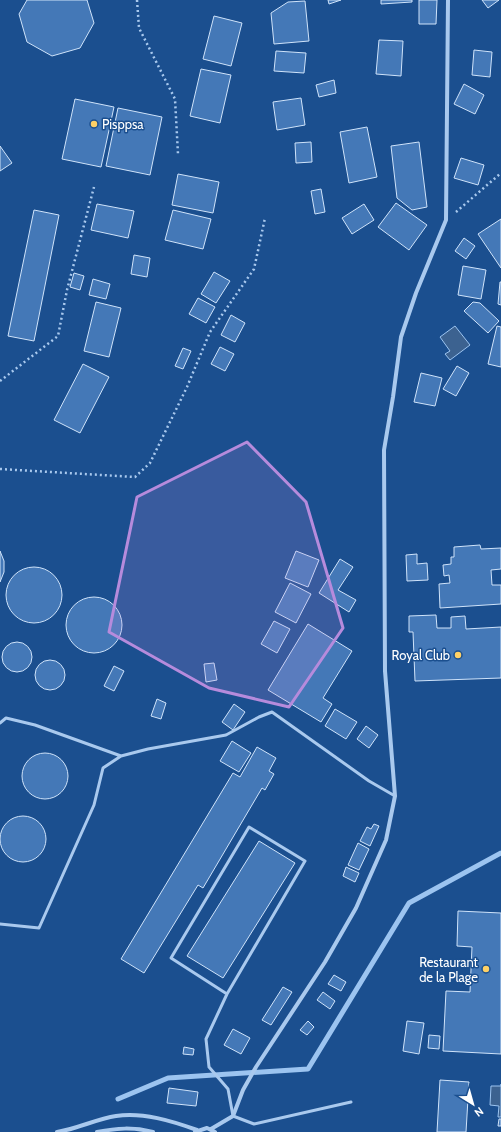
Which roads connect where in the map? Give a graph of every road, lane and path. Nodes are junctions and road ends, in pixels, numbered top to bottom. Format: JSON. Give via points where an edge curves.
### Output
{"nodes":[{"id":1,"x":137,"y":0,"type":"edge"},
{"id":2,"x":448,"y":0,"type":"edge"},
{"id":3,"x":178,"y":154,"type":"dead end"},
{"id":4,"x":501,"y":173,"type":"edge"},
{"id":5,"x":94,"y":187,"type":"dead end"},
{"id":6,"x":265,"y":218,"type":"dead end"},
{"id":7,"x":446,"y":220,"type":"junction"},
{"id":8,"x":0,"y":381,"type":"edge"},
{"id":9,"x":0,"y":469,"type":"edge"},
{"id":10,"x":0,"y":723,"type":"edge"},
{"id":11,"x":121,"y":756,"type":"junction"},
{"id":12,"x":395,"y":796,"type":"junction"},
{"id":13,"x":0,"y":924,"type":"edge"},
{"id":14,"x":227,"y":994,"type":"junction"},
{"id":15,"x":350,"y":1102,"type":"dead end"},
{"id":16,"x":233,"y":1116,"type":"junction"},
{"id":17,"x":196,"y":1131,"type":"edge"},
{"id":18,"x":213,"y":1131,"type":"edge"},
{"id":19,"x":56,"y":1132,"type":"edge"},
{"id":20,"x":97,"y":1132,"type":"edge"},
{"id":21,"x":153,"y":1132,"type":"edge"}],
"edges":[{"from":1,"to":3,"type":"path","via":[[139,28],[175,99]]},
{"from":2,"to":7,"type":"street"},
{"from":4,"to":7,"type":"path"},
{"from":5,"to":8,"type":"path","via":[[67,290],[58,336]]},
{"from":6,"to":9,"type":"path","via":[[254,269],[210,332],[187,388],[150,463],[135,477]]},
{"from":7,"to":12,"type":"street","via":[[416,292],[401,337],[384,450],[385,671]]},
{"from":10,"to":11,"type":"lane","via":[[6,718]]},
{"from":11,"to":12,"type":"lane","via":[[148,748],[226,735],[259,716],[272,712],[369,781]]},
{"from":11,"to":13,"type":"lane","via":[[103,768],[94,805],[39,928]]},
{"from":12,"to":16,"type":"street","via":[[386,840],[356,908],[325,962],[256,1067]]},
{"from":14,"to":14,"type":"lane","via":[[305,861],[249,827],[171,958]]},
{"from":14,"to":16,"type":"lane","via":[[206,1039],[209,1067],[228,1089]]},
{"from":15,"to":16,"type":"lane","via":[[254,1124]]},
{"from":16,"to":18,"type":"street"},
{"from":17,"to":18,"type":"street","via":[[202,1128]]},
{"from":17,"to":19,"type":"street","via":[[168,1120],[131,1115],[116,1116]]},
{"from":20,"to":21,"type":"street","via":[[124,1127]]}]}
